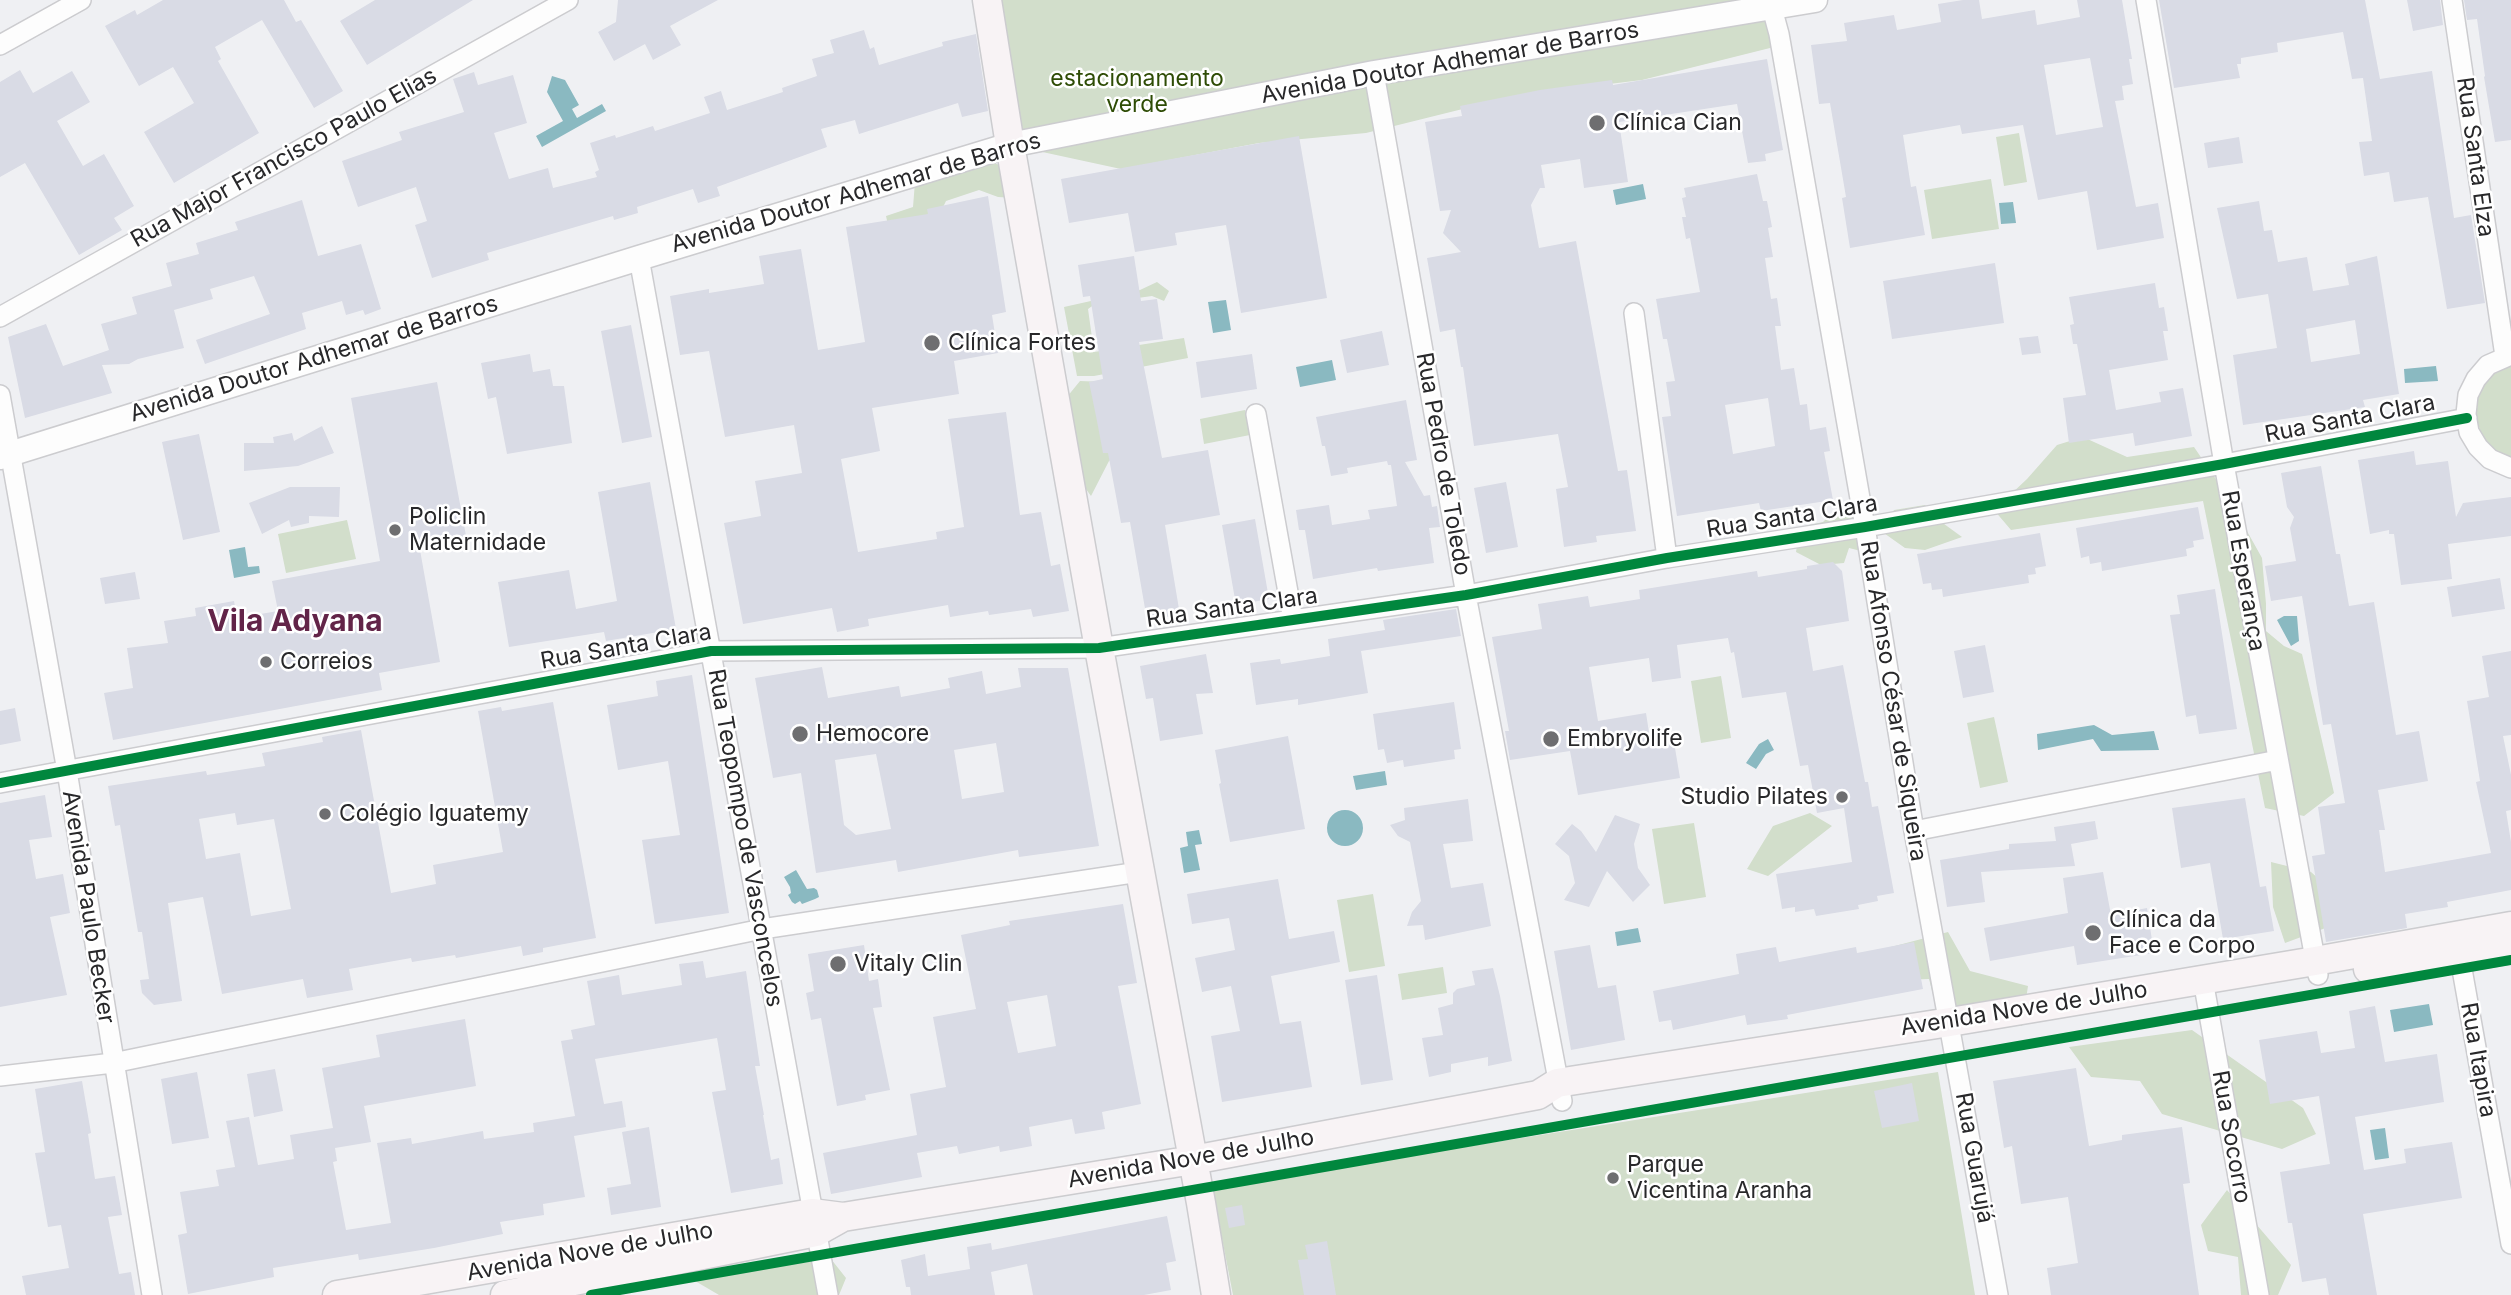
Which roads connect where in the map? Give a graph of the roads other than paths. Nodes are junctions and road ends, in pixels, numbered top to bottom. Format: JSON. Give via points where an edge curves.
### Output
{"nodes":[{"id":1,"x":81,"y":0,"type":"edge"},
{"id":2,"x":568,"y":0,"type":"edge"},
{"id":3,"x":987,"y":0,"type":"edge"},
{"id":4,"x":1815,"y":0,"type":"edge"},
{"id":5,"x":2146,"y":0,"type":"edge"},
{"id":6,"x":2452,"y":0,"type":"edge"},
{"id":7,"x":1772,"y":8,"type":"junction"},
{"id":8,"x":0,"y":45,"type":"edge"},
{"id":9,"x":1374,"y":73,"type":"junction"},
{"id":10,"x":1010,"y":145,"type":"junction"},
{"id":11,"x":639,"y":258,"type":"junction"},
{"id":12,"x":1634,"y":313,"type":"dead end"},
{"id":13,"x":0,"y":317,"type":"edge"},
{"id":14,"x":2508,"y":356,"type":"edge"},
{"id":15,"x":0,"y":396,"type":"edge"},
{"id":16,"x":1256,"y":414,"type":"dead end"},
{"id":17,"x":2467,"y":418,"type":"junction"},
{"id":18,"x":5,"y":456,"type":"edge"},
{"id":19,"x":2224,"y":464,"type":"junction"},
{"id":20,"x":2511,"y":468,"type":"edge"},
{"id":21,"x":1864,"y":527,"type":"junction"},
{"id":22,"x":1667,"y":558,"type":"junction"},
{"id":23,"x":1466,"y":595,"type":"junction"},
{"id":24,"x":1293,"y":620,"type":"junction"},
{"id":25,"x":1099,"y":648,"type":"junction"},
{"id":26,"x":712,"y":651,"type":"junction"},
{"id":27,"x":2278,"y":760,"type":"junction"},
{"id":28,"x":67,"y":771,"type":"junction"},
{"id":29,"x":0,"y":783,"type":"edge"},
{"id":30,"x":1914,"y":831,"type":"junction"},
{"id":31,"x":1139,"y":872,"type":"junction"},
{"id":32,"x":2511,"y":926,"type":"edge"},
{"id":33,"x":762,"y":929,"type":"junction"},
{"id":34,"x":2511,"y":950,"type":"edge"},
{"id":35,"x":2460,"y":958,"type":"junction"},
{"id":36,"x":2317,"y":968,"type":"junction"},
{"id":37,"x":2204,"y":987,"type":"junction"},
{"id":38,"x":1951,"y":1029,"type":"junction"},
{"id":39,"x":113,"y":1063,"type":"junction"},
{"id":40,"x":0,"y":1076,"type":"edge"},
{"id":41,"x":1553,"y":1093,"type":"junction"},
{"id":42,"x":1193,"y":1160,"type":"junction"},
{"id":43,"x":814,"y":1222,"type":"junction"},
{"id":44,"x":2511,"y":1244,"type":"edge"},
{"id":45,"x":578,"y":1277,"type":"edge"},
{"id":46,"x":354,"y":1294,"type":"edge"},
{"id":47,"x":152,"y":1295,"type":"edge"},
{"id":48,"x":505,"y":1295,"type":"edge"},
{"id":49,"x":828,"y":1295,"type":"edge"},
{"id":50,"x":1216,"y":1295,"type":"edge"},
{"id":51,"x":1998,"y":1295,"type":"edge"},
{"id":52,"x":2259,"y":1295,"type":"edge"}],
"edges":[{"from":1,"to":8,"type":"street"},
{"from":2,"to":13,"type":"street","name":"Rua Major Francisco Paulo Elias"},
{"from":3,"to":10,"type":"main road"},
{"from":4,"to":7,"type":"street","name":"Avenida Doutor Adhemar de Barros"},
{"from":5,"to":19,"type":"street","name":"Rua Esperança"},
{"from":6,"to":14,"type":"street","name":"Rua Santa Elza"},
{"from":7,"to":9,"type":"street","name":"Avenida Doutor Adhemar de Barros"},
{"from":7,"to":21,"type":"street","name":"Rua Afonso César de Siqueira"},
{"from":9,"to":10,"type":"street","name":"Avenida Doutor Adhemar de Barros"},
{"from":9,"to":23,"type":"street","name":"Rua Pedro de Toledo"},
{"from":10,"to":11,"type":"street","name":"Avenida Doutor Adhemar de Barros"},
{"from":10,"to":25,"type":"main road"},
{"from":11,"to":18,"type":"street","name":"Avenida Doutor Adhemar de Barros"},
{"from":11,"to":26,"type":"street","name":"Rua Teopompo de Vasconcelos"},
{"from":12,"to":22,"type":"street"},
{"from":14,"to":17,"type":"street","via":[[2488,365],[2476,379],[2468,395]]},
{"from":15,"to":18,"type":"street","name":"Avenida Paulo Becker"},
{"from":16,"to":24,"type":"street"},
{"from":17,"to":19,"type":"street","name":"Rua Santa Clara"},
{"from":17,"to":20,"type":"street","via":[[2478,447],[2490,459]]},
{"from":18,"to":28,"type":"street","name":"Avenida Paulo Becker"},
{"from":19,"to":21,"type":"street","name":"Rua Santa Clara"},
{"from":19,"to":27,"type":"street","name":"Rua Esperança"},
{"from":21,"to":22,"type":"street","name":"Rua Santa Clara"},
{"from":21,"to":30,"type":"street","name":"Rua Afonso César de Siqueira"},
{"from":22,"to":23,"type":"street","name":"Rua Santa Clara"},
{"from":23,"to":24,"type":"street","name":"Rua Santa Clara"},
{"from":23,"to":41,"type":"street","name":"Rua Pedro de Toledo"},
{"from":24,"to":25,"type":"street","name":"Rua Santa Clara"},
{"from":25,"to":26,"type":"street","name":"Rua Santa Clara"},
{"from":25,"to":31,"type":"main road"},
{"from":26,"to":28,"type":"street","name":"Rua Santa Clara"},
{"from":26,"to":33,"type":"street","name":"Rua Teopompo de Vasconcelos"},
{"from":27,"to":30,"type":"street"},
{"from":27,"to":36,"type":"street","name":"Rua Esperança"},
{"from":28,"to":29,"type":"street","name":"Rua Santa Clara"},
{"from":28,"to":39,"type":"street","name":"Avenida Paulo Becker"},
{"from":30,"to":38,"type":"street","name":"Rua Afonso César de Siqueira"},
{"from":31,"to":33,"type":"street"},
{"from":31,"to":42,"type":"main road"},
{"from":32,"to":36,"type":"main road","name":"Avenida Nove de Julho"},
{"from":33,"to":39,"type":"street"},
{"from":33,"to":43,"type":"street","name":"Rua Teopompo de Vasconcelos"},
{"from":34,"to":35,"type":"main road","name":"Avenida Nove de Julho"},
{"from":35,"to":36,"type":"main road","name":"Avenida Nove de Julho"},
{"from":35,"to":44,"type":"street","name":"Rua Itapira"},
{"from":36,"to":37,"type":"main road","name":"Avenida Nove de Julho"},
{"from":37,"to":38,"type":"main road","name":"Avenida Nove de Julho"},
{"from":37,"to":52,"type":"street","name":"Rua Socorro"},
{"from":38,"to":41,"type":"main road","name":"Avenida Nove de Julho"},
{"from":38,"to":51,"type":"street","name":"Rua Guarujá"},
{"from":39,"to":40,"type":"street"},
{"from":39,"to":47,"type":"street","name":"Avenida Paulo Becker"},
{"from":41,"to":42,"type":"main road","name":"Avenida Nove de Julho"},
{"from":42,"to":43,"type":"main road","name":"Avenida Nove de Julho"},
{"from":42,"to":50,"type":"main road"},
{"from":43,"to":45,"type":"main road","name":"Avenida Nove de Julho"},
{"from":43,"to":49,"type":"street","name":"Rua Teopompo de Vasconcelos"},
{"from":45,"to":46,"type":"main road","name":"Avenida Nove de Julho"},
{"from":45,"to":48,"type":"main road","name":"Avenida Nove de Julho"}]}
